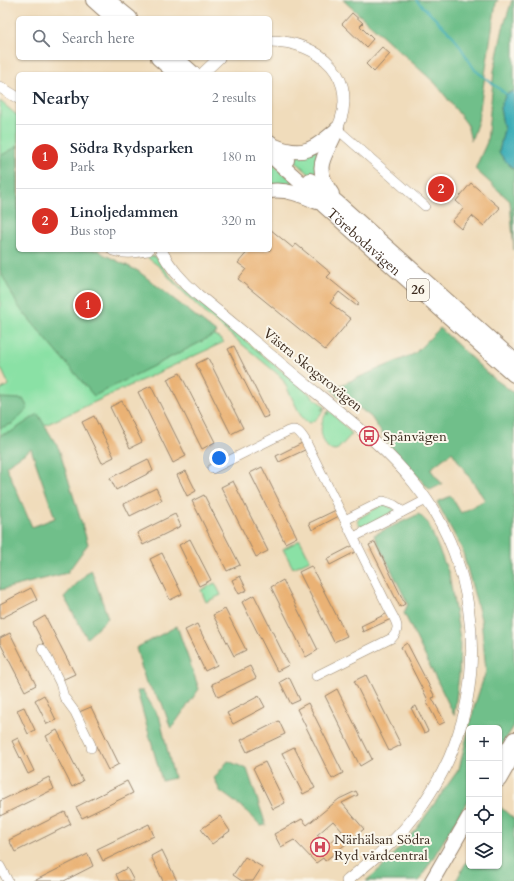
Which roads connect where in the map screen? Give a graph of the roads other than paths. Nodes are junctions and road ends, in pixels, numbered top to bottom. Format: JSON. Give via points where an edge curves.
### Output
{"nodes":[{"id":1,"x":93,"y":0,"type":"edge"},
{"id":2,"x":108,"y":0,"type":"edge"},
{"id":3,"x":111,"y":16,"type":"edge"},
{"id":4,"x":128,"y":16,"type":"edge"},
{"id":5,"x":272,"y":41,"type":"edge"},
{"id":6,"x":160,"y":60,"type":"edge"},
{"id":7,"x":179,"y":60,"type":"edge"},
{"id":8,"x":216,"y":60,"type":"edge"},
{"id":9,"x":174,"y":72,"type":"edge"},
{"id":10,"x":195,"y":72,"type":"edge"},
{"id":11,"x":198,"y":72,"type":"edge"},
{"id":12,"x":0,"y":87,"type":"edge"},
{"id":13,"x":16,"y":97,"type":"edge"},
{"id":14,"x":337,"y":129,"type":"junction"},
{"id":15,"x":272,"y":147,"type":"edge"},
{"id":16,"x":272,"y":148,"type":"edge"},
{"id":17,"x":272,"y":148,"type":"edge"},
{"id":18,"x":272,"y":191,"type":"edge"},
{"id":19,"x":338,"y":203,"type":"junction"},
{"id":20,"x":323,"y":205,"type":"junction"},
{"id":21,"x":424,"y":206,"type":"dead end"},
{"id":22,"x":161,"y":252,"type":"edge"},
{"id":23,"x":514,"y":360,"type":"edge"},
{"id":24,"x":514,"y":375,"type":"edge"},
{"id":25,"x":212,"y":469,"type":"dead end"},
{"id":26,"x":426,"y":500,"type":"junction"},
{"id":27,"x":402,"y":512,"type":"junction"},
{"id":28,"x":345,"y":520,"type":"junction"},
{"id":29,"x":354,"y":537,"type":"junction"},
{"id":30,"x":42,"y":649,"type":"dead end"},
{"id":31,"x":316,"y":676,"type":"dead end"},
{"id":32,"x":514,"y":739,"type":"edge"},
{"id":33,"x":91,"y":748,"type":"dead end"},
{"id":34,"x":514,"y":754,"type":"edge"},
{"id":35,"x":501,"y":761,"type":"edge"},
{"id":36,"x":502,"y":775,"type":"edge"},
{"id":37,"x":466,"y":822,"type":"edge"},
{"id":38,"x":468,"y":833,"type":"edge"},
{"id":39,"x":0,"y":866,"type":"edge"},
{"id":40,"x":8,"y":881,"type":"edge"},
{"id":41,"x":347,"y":881,"type":"edge"},
{"id":42,"x":432,"y":881,"type":"edge"},
{"id":43,"x":441,"y":881,"type":"edge"}],
"edges":[{"from":1,"to":3,"type":"highway"},
{"from":2,"to":4,"type":"highway"},
{"from":5,"to":14,"type":"street","via":[[295,44],[320,55],[331,64],[343,90],[342,119]]},
{"from":6,"to":9,"type":"highway"},
{"from":7,"to":10,"type":"highway"},
{"from":8,"to":11,"type":"street"},
{"from":12,"to":13,"type":"street"},
{"from":14,"to":15,"type":"highway","via":[[304,151]]},
{"from":14,"to":19,"type":"highway","via":[[323,158],[321,169],[324,182]]},
{"from":14,"to":21,"type":"street"},
{"from":16,"to":19,"type":"highway","name":"Törebodavägen","number":"26"},
{"from":17,"to":20,"type":"highway","name":"Törebodavägen","number":"26"},
{"from":18,"to":20,"type":"highway","via":[[292,192]]},
{"from":19,"to":23,"type":"highway","name":"Törebodavägen","number":"26"},
{"from":20,"to":24,"type":"highway","name":"Törebodavägen","number":"26"},
{"from":22,"to":26,"type":"street","name":"Västra Skogsrovägen","via":[[173,270],[198,295],[386,452],[403,469]]},
{"from":25,"to":28,"type":"street","via":[[288,431],[297,430],[305,440]]},
{"from":26,"to":27,"type":"street"},
{"from":26,"to":41,"type":"street","name":"Västra Skogsrovägen","via":[[442,524],[452,548],[467,602],[472,660],[466,706],[454,747],[435,786],[414,818],[400,834]]},
{"from":27,"to":28,"type":"street","via":[[393,504],[384,501]]},
{"from":27,"to":29,"type":"street"},
{"from":28,"to":29,"type":"street"},
{"from":29,"to":31,"type":"street","via":[[398,629],[392,638]]},
{"from":30,"to":33,"type":"street"},
{"from":32,"to":35,"type":"highway"},
{"from":34,"to":36,"type":"highway"},
{"from":37,"to":42,"type":"highway"},
{"from":38,"to":43,"type":"highway"},
{"from":39,"to":40,"type":"street"}]}
